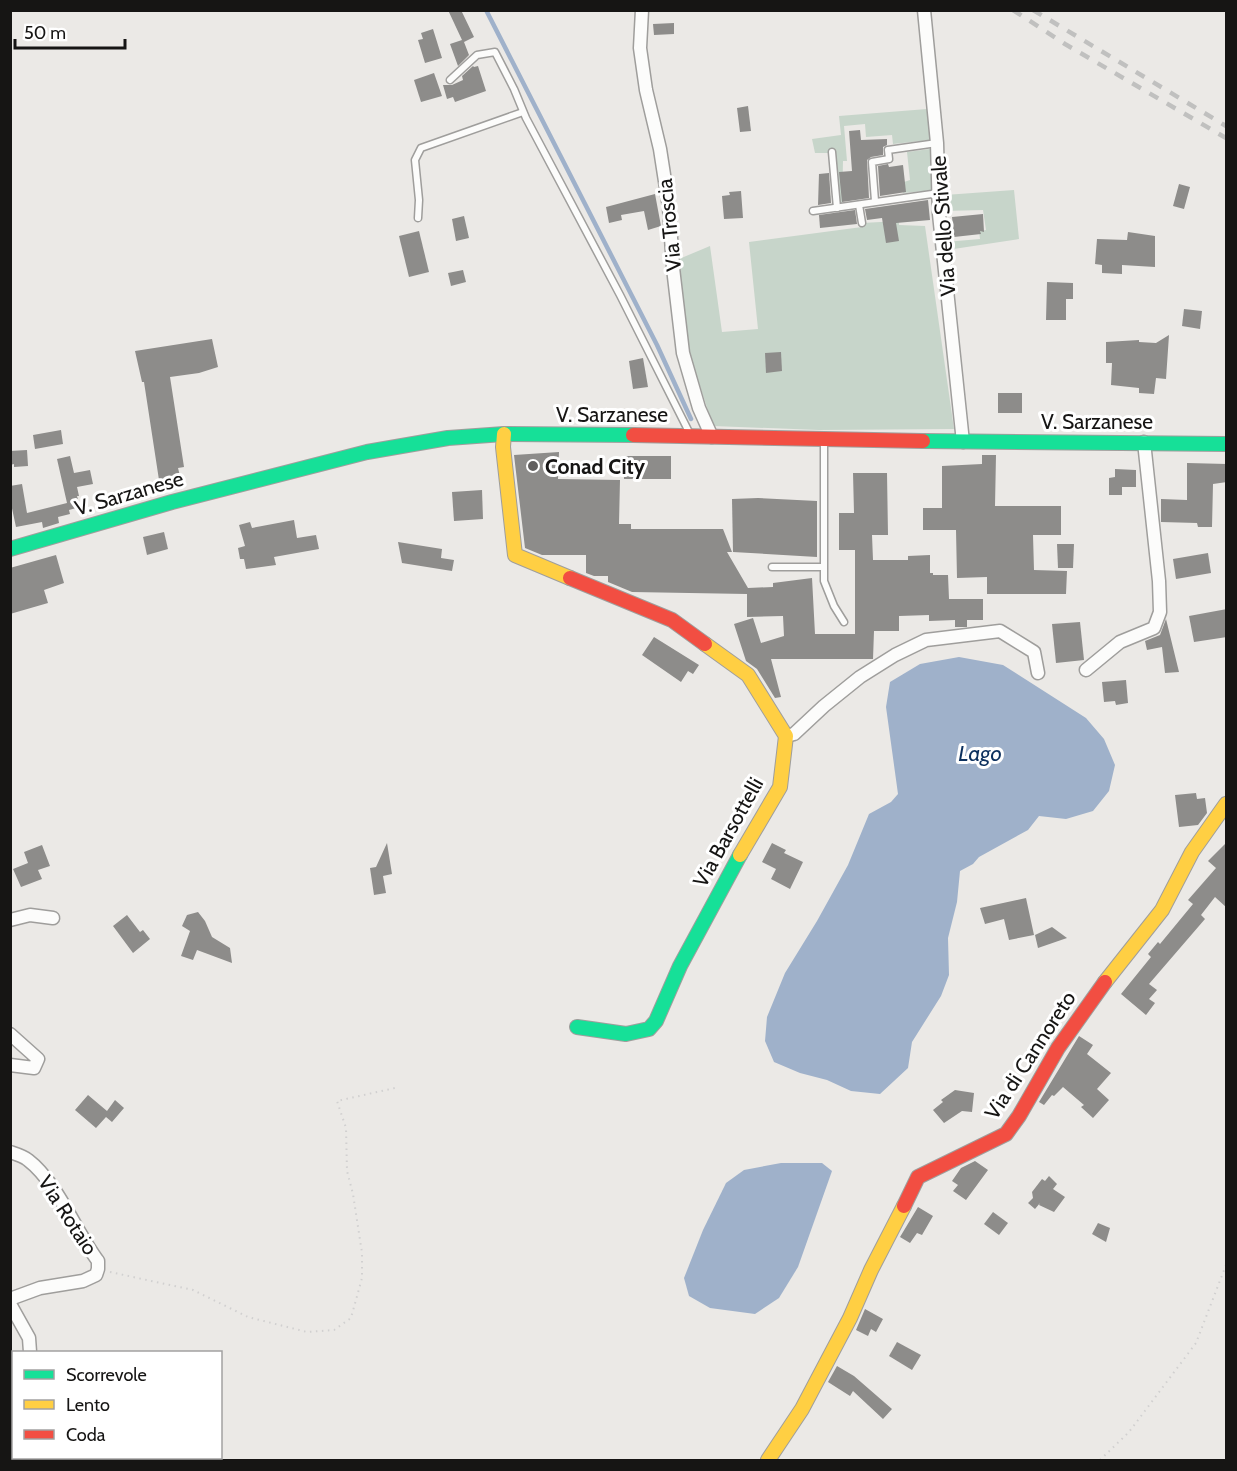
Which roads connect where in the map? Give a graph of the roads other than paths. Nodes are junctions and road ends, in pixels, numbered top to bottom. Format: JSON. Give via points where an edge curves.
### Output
{"nodes":[{"id":1,"x":642,"y":10,"type":"edge"},
{"id":2,"x":924,"y":10,"type":"edge"},
{"id":3,"x":450,"y":80,"type":"dead end"},
{"id":4,"x":523,"y":112,"type":"junction"},
{"id":5,"x":937,"y":143,"type":"junction"},
{"id":6,"x":832,"y":152,"type":"dead end"},
{"id":7,"x":939,"y":193,"type":"junction"},
{"id":8,"x":875,"y":201,"type":"junction"},
{"id":9,"x":859,"y":205,"type":"junction"},
{"id":10,"x":837,"y":208,"type":"junction"},
{"id":11,"x":813,"y":211,"type":"dead end"},
{"id":12,"x":418,"y":218,"type":"dead end"},
{"id":13,"x":862,"y":223,"type":"dead end"},
{"id":14,"x":504,"y":434,"type":"junction"},
{"id":15,"x":691,"y":436,"type":"junction"},
{"id":16,"x":712,"y":437,"type":"junction"},
{"id":17,"x":824,"y":439,"type":"junction"},
{"id":18,"x":963,"y":442,"type":"junction"},
{"id":19,"x":1144,"y":442,"type":"junction"},
{"id":20,"x":1227,"y":444,"type":"edge"},
{"id":21,"x":10,"y":549,"type":"edge"},
{"id":22,"x":772,"y":567,"type":"dead end"},
{"id":23,"x":823,"y":567,"type":"junction"},
{"id":24,"x":844,"y":622,"type":"dead end"},
{"id":25,"x":1086,"y":670,"type":"dead end"},
{"id":26,"x":1038,"y":673,"type":"dead end"},
{"id":27,"x":786,"y":736,"type":"junction"},
{"id":28,"x":1227,"y":804,"type":"edge"},
{"id":29,"x":53,"y":918,"type":"dead end"},
{"id":30,"x":10,"y":920,"type":"edge"},
{"id":31,"x":577,"y":1027,"type":"dead end"},
{"id":32,"x":10,"y":1034,"type":"edge"},
{"id":33,"x":10,"y":1065,"type":"edge"},
{"id":34,"x":10,"y":1152,"type":"edge"},
{"id":35,"x":10,"y":1301,"type":"edge"},
{"id":36,"x":30,"y":1351,"type":"edge"},
{"id":37,"x":768,"y":1461,"type":"edge"}],
"edges":[{"from":1,"to":16,"type":"street","name":"Via Troscia","via":[[640,48],[669,207],[683,353]]},
{"from":2,"to":5,"type":"street","name":"Via dello Stivale"},
{"from":3,"to":4,"type":"lane","via":[[477,55],[495,52]]},
{"from":4,"to":12,"type":"lane","via":[[417,152]]},
{"from":4,"to":15,"type":"lane"},
{"from":5,"to":7,"type":"street","name":"Via dello Stivale"},
{"from":5,"to":8,"type":"lane","via":[[888,150],[889,159],[873,162]]},
{"from":6,"to":10,"type":"lane"},
{"from":7,"to":8,"type":"lane"},
{"from":7,"to":18,"type":"street","name":"Via dello Stivale"},
{"from":8,"to":9,"type":"lane"},
{"from":9,"to":10,"type":"lane"},
{"from":9,"to":13,"type":"lane"},
{"from":10,"to":11,"type":"lane"},
{"from":14,"to":15,"type":"street","name":"V. Sarzanese"},
{"from":14,"to":21,"type":"street","name":"V. Sarzanese","via":[[448,438],[367,452]]},
{"from":14,"to":27,"type":"street","via":[[502,447],[514,555],[672,620],[748,675]]},
{"from":15,"to":16,"type":"street","name":"V. Sarzanese"},
{"from":16,"to":17,"type":"street","name":"V. Sarzanese"},
{"from":17,"to":18,"type":"street","name":"V. Sarzanese"},
{"from":17,"to":23,"type":"lane"},
{"from":18,"to":19,"type":"street","name":"V. Sarzanese"},
{"from":19,"to":20,"type":"street","name":"V. Sarzanese"},
{"from":19,"to":25,"type":"street","via":[[1160,612],[1154,628],[1120,642]]},
{"from":22,"to":23,"type":"lane"},
{"from":23,"to":24,"type":"lane","via":[[824,581]]},
{"from":26,"to":27,"type":"street","via":[[1034,652],[1000,631],[926,640],[860,677],[794,734]]},
{"from":27,"to":31,"type":"street","name":"Via Barsottelli","via":[[780,787],[721,888],[656,1021],[649,1029],[626,1034]]},
{"from":28,"to":37,"type":"street","name":"Via di Cannoreto","via":[[1192,852],[1162,910],[1058,1047],[1006,1134],[918,1177],[802,1409]]},
{"from":29,"to":30,"type":"street","via":[[30,915]]},
{"from":32,"to":33,"type":"street","via":[[38,1059],[34,1068]]},
{"from":34,"to":35,"type":"street","name":"Via Rotaio","via":[[27,1159],[41,1173],[98,1261],[96,1275],[83,1281],[40,1288]]},
{"from":35,"to":36,"type":"street","name":"Via Rotaio","via":[[29,1338]]}]}
